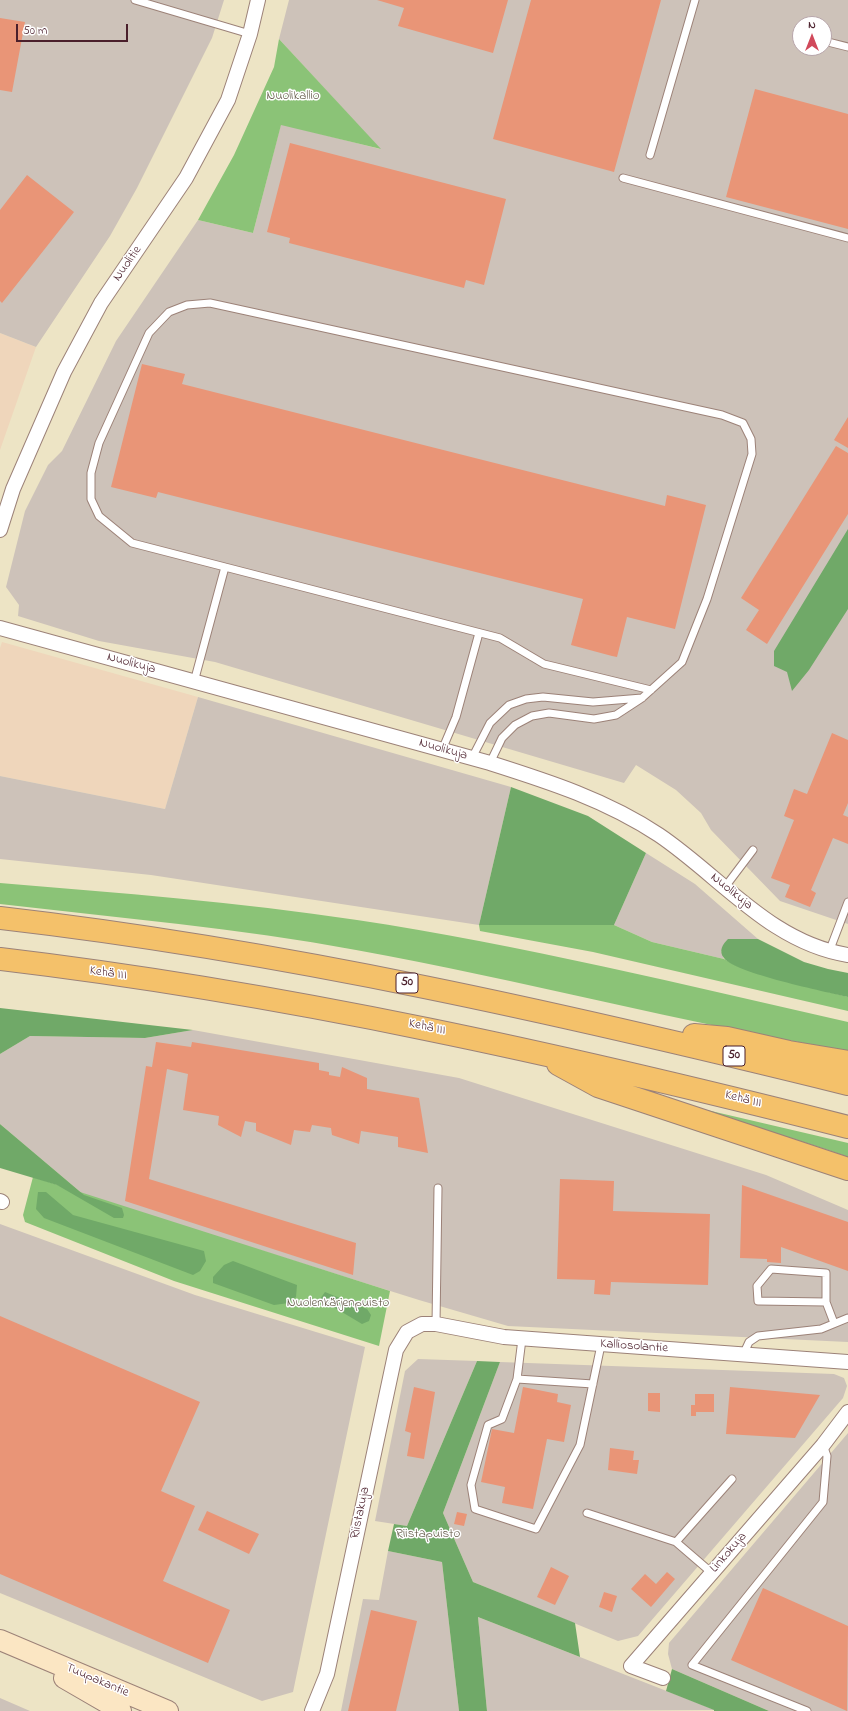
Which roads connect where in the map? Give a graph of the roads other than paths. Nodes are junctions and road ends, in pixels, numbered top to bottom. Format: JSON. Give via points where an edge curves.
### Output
{"nodes":[{"id":1,"x":135,"y":0,"type":"edge"},
{"id":2,"x":258,"y":0,"type":"edge"},
{"id":3,"x":695,"y":0,"type":"edge"},
{"id":4,"x":250,"y":34,"type":"junction"},
{"id":5,"x":832,"y":43,"type":"edge"},
{"id":6,"x":848,"y":47,"type":"edge"},
{"id":7,"x":650,"y":155,"type":"dead end"},
{"id":8,"x":623,"y":178,"type":"dead end"},
{"id":9,"x":848,"y":238,"type":"edge"},
{"id":10,"x":0,"y":530,"type":"edge"},
{"id":11,"x":225,"y":567,"type":"junction"},
{"id":12,"x":0,"y":628,"type":"edge"},
{"id":13,"x":479,"y":633,"type":"junction"},
{"id":14,"x":194,"y":682,"type":"junction"},
{"id":15,"x":651,"y":690,"type":"junction"},
{"id":16,"x":642,"y":698,"type":"junction"},
{"id":17,"x":442,"y":750,"type":"junction"},
{"id":18,"x":472,"y":758,"type":"junction"},
{"id":19,"x":490,"y":763,"type":"junction"},
{"id":20,"x":753,"y":850,"type":"dead end"},
{"id":21,"x":725,"y":887,"type":"junction"},
{"id":22,"x":848,"y":902,"type":"edge"},
{"id":23,"x":0,"y":918,"type":"edge"},
{"id":24,"x":829,"y":952,"type":"junction"},
{"id":25,"x":848,"y":955,"type":"edge"},
{"id":26,"x":0,"y":959,"type":"edge"},
{"id":27,"x":619,"y":1028,"type":"junction"},
{"id":28,"x":534,"y":1051,"type":"junction"},
{"id":29,"x":848,"y":1062,"type":"edge"},
{"id":30,"x":848,"y":1084,"type":"edge"},
{"id":31,"x":848,"y":1127,"type":"edge"},
{"id":32,"x":848,"y":1169,"type":"edge"},
{"id":33,"x":438,"y":1188,"type":"dead end"},
{"id":34,"x":826,"y":1302,"type":"junction"},
{"id":35,"x":848,"y":1318,"type":"edge"},
{"id":36,"x":834,"y":1323,"type":"junction"},
{"id":37,"x":429,"y":1324,"type":"junction"},
{"id":38,"x":522,"y":1339,"type":"junction"},
{"id":39,"x":601,"y":1345,"type":"junction"},
{"id":40,"x":743,"y":1355,"type":"junction"},
{"id":41,"x":848,"y":1362,"type":"edge"},
{"id":42,"x":516,"y":1379,"type":"junction"},
{"id":43,"x":593,"y":1384,"type":"junction"},
{"id":44,"x":848,"y":1412,"type":"edge"},
{"id":45,"x":823,"y":1445,"type":"junction"},
{"id":46,"x":732,"y":1479,"type":"dead end"},
{"id":47,"x":587,"y":1513,"type":"dead end"},
{"id":48,"x":676,"y":1542,"type":"junction"},
{"id":49,"x":712,"y":1573,"type":"junction"},
{"id":50,"x":0,"y":1640,"type":"edge"},
{"id":51,"x":26,"y":1652,"type":"junction"},
{"id":52,"x":663,"y":1678,"type":"dead end"},
{"id":53,"x":121,"y":1711,"type":"edge"},
{"id":54,"x":168,"y":1711,"type":"edge"},
{"id":55,"x":312,"y":1711,"type":"edge"},
{"id":56,"x":807,"y":1711,"type":"edge"}],
"edges":[{"from":1,"to":4,"type":"lane"},
{"from":2,"to":4,"type":"street","name":"Nuolitie"},
{"from":3,"to":7,"type":"lane"},
{"from":4,"to":10,"type":"street","name":"Nuolitie","via":[[228,100],[186,178],[101,303],[64,372],[13,489]]},
{"from":5,"to":6,"type":"lane"},
{"from":8,"to":9,"type":"lane"},
{"from":11,"to":13,"type":"lane"},
{"from":11,"to":14,"type":"lane"},
{"from":11,"to":15,"type":"lane","via":[[132,543],[99,516],[91,499],[91,473],[99,443],[149,333],[169,312],[187,305],[210,303],[722,415],[743,423],[751,439],[752,454],[707,599],[682,662]]},
{"from":12,"to":14,"type":"street","name":"Nuolikuja"},
{"from":13,"to":15,"type":"lane","via":[[500,638],[544,664]]},
{"from":13,"to":17,"type":"lane","via":[[456,717]]},
{"from":14,"to":17,"type":"street","name":"Nuolikuja"},
{"from":15,"to":16,"type":"lane"},
{"from":16,"to":18,"type":"lane","via":[[593,702],[543,697],[526,699],[510,705],[490,723]]},
{"from":16,"to":19,"type":"lane","via":[[616,715],[594,719],[549,713],[532,716],[515,725],[502,738]]},
{"from":17,"to":18,"type":"street","name":"Nuolikuja"},
{"from":18,"to":19,"type":"street","name":"Nuolikuja"},
{"from":19,"to":21,"type":"street","name":"Nuolikuja","via":[[573,790],[631,818],[683,853]]},
{"from":20,"to":21,"type":"lane"},
{"from":21,"to":24,"type":"street","name":"Nuolikuja","via":[[778,929]]},
{"from":22,"to":24,"type":"lane"},
{"from":23,"to":27,"type":"highway","number":"50","via":[[194,944],[298,962],[467,994]]},
{"from":24,"to":25,"type":"street","name":"Nuolikuja"},
{"from":26,"to":28,"type":"highway","name":"Kehä III","via":[[304,1005]]},
{"from":27,"to":29,"type":"highway","via":[[727,1038]]},
{"from":27,"to":30,"type":"highway","number":"50"},
{"from":28,"to":31,"type":"highway","name":"Kehä III"},
{"from":28,"to":32,"type":"highway","via":[[598,1086]]},
{"from":33,"to":37,"type":"lane"},
{"from":34,"to":34,"type":"lane","via":[[758,1301],[757,1286],[771,1269],[826,1273]]},
{"from":34,"to":36,"type":"lane"},
{"from":35,"to":36,"type":"lane"},
{"from":36,"to":40,"type":"lane","via":[[821,1329],[758,1336],[749,1342]]},
{"from":37,"to":38,"type":"street","name":"Kalliosolantie"},
{"from":37,"to":55,"type":"street","name":"Riistakuja","via":[[406,1332],[396,1350],[327,1674]]},
{"from":38,"to":39,"type":"street","name":"Kalliosolantie"},
{"from":38,"to":42,"type":"lane"},
{"from":39,"to":40,"type":"street","name":"Kalliosolantie"},
{"from":39,"to":43,"type":"lane"},
{"from":40,"to":41,"type":"street","name":"Kalliosolantie"},
{"from":42,"to":43,"type":"lane"},
{"from":42,"to":43,"type":"lane","via":[[502,1419],[488,1424],[471,1485],[475,1509],[536,1530],[580,1445]]},
{"from":44,"to":45,"type":"street","name":"Linkokuja"},
{"from":45,"to":49,"type":"street","name":"Linkokuja"},
{"from":45,"to":56,"type":"lane","via":[[827,1456],[823,1502],[692,1665]]},
{"from":46,"to":48,"type":"lane"},
{"from":47,"to":48,"type":"lane"},
{"from":48,"to":49,"type":"lane"},
{"from":49,"to":52,"type":"street","name":"Linkokuja","via":[[631,1666]]},
{"from":50,"to":51,"type":"main road","name":"Tuupakantie"},
{"from":51,"to":53,"type":"main road","name":"Tuupakantie","via":[[75,1686]]},
{"from":51,"to":54,"type":"main road","name":"Tuupakantie"}]}
